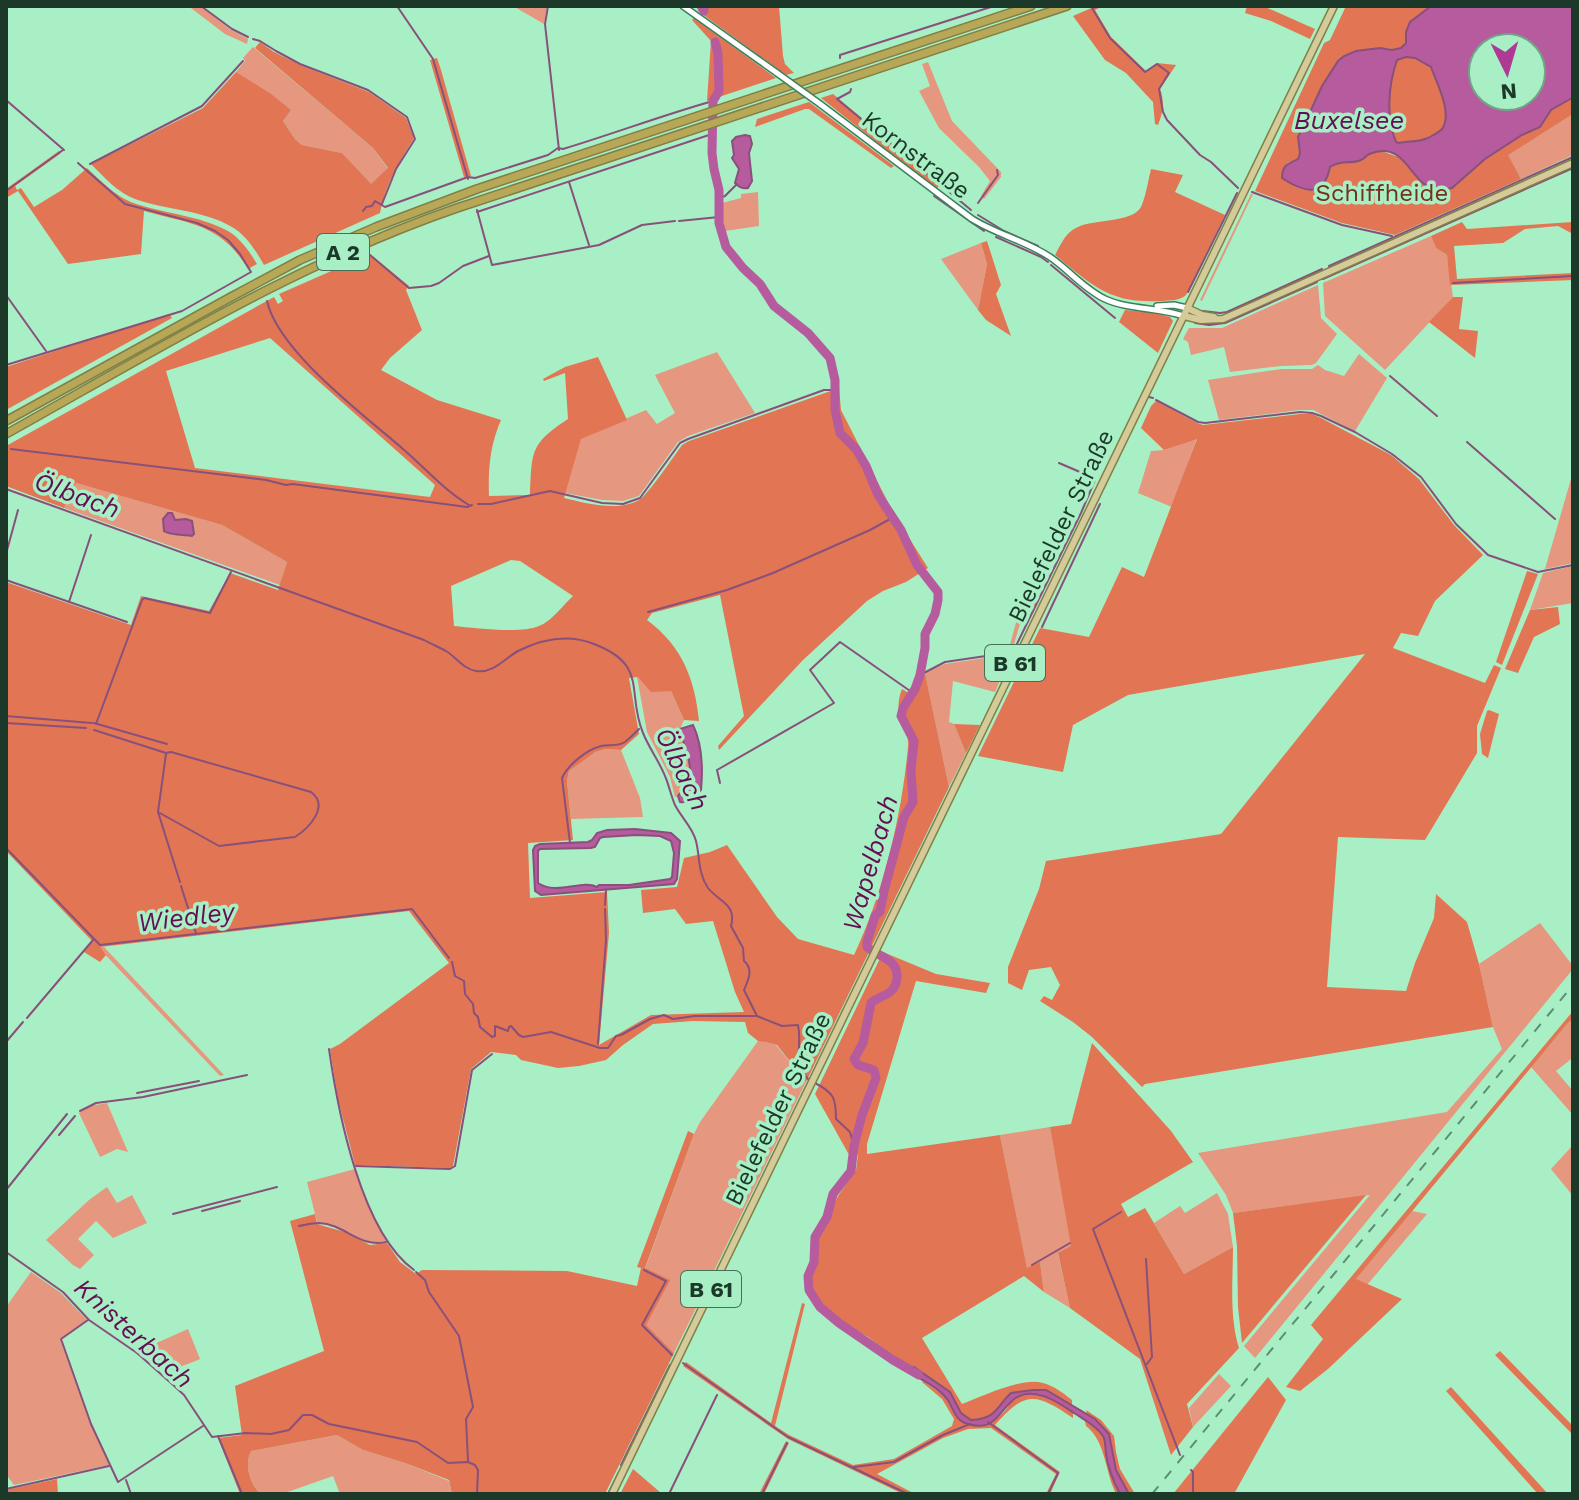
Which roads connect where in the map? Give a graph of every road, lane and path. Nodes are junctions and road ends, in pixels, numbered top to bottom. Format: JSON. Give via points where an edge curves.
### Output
{"nodes":[{"id":1,"x":683,"y":6,"type":"edge"},
{"id":2,"x":1031,"y":6,"type":"edge"},
{"id":3,"x":1067,"y":6,"type":"edge"},
{"id":4,"x":1334,"y":6,"type":"edge"},
{"id":5,"x":1573,"y":163,"type":"edge"},
{"id":6,"x":1140,"y":307,"type":"junction"},
{"id":7,"x":1187,"y":308,"type":"junction"},
{"id":8,"x":1245,"y":309,"type":"junction"},
{"id":9,"x":1184,"y":316,"type":"junction"},
{"id":10,"x":6,"y":421,"type":"edge"},
{"id":11,"x":6,"y":434,"type":"edge"},
{"id":12,"x":612,"y":1494,"type":"edge"}],
"edges":[{"from":1,"to":6,"type":"street","name":"Kornstraße","bridge":true,"via":[[972,219],[1051,258],[1105,299]]},
{"from":2,"to":10,"type":"highway","number":"A 2","via":[[376,227],[300,260]]},
{"from":3,"to":11,"type":"highway","number":"A 2","via":[[457,208],[343,252]]},
{"from":4,"to":7,"type":"main road","name":"Bielefelder Straße","number":"B 61"},
{"from":5,"to":8,"type":"main road"},
{"from":6,"to":7,"type":"street","name":"Kornstraße"},
{"from":6,"to":9,"type":"street","name":"Kornstraße"},
{"from":7,"to":8,"type":"main road","via":[[1211,317]]},
{"from":7,"to":9,"type":"main road","name":"Bielefelder Straße","number":"B 61"},
{"from":8,"to":9,"type":"main road","via":[[1212,321]]},
{"from":9,"to":12,"type":"main road","name":"Bielefelder Straße","number":"B 61"}]}
